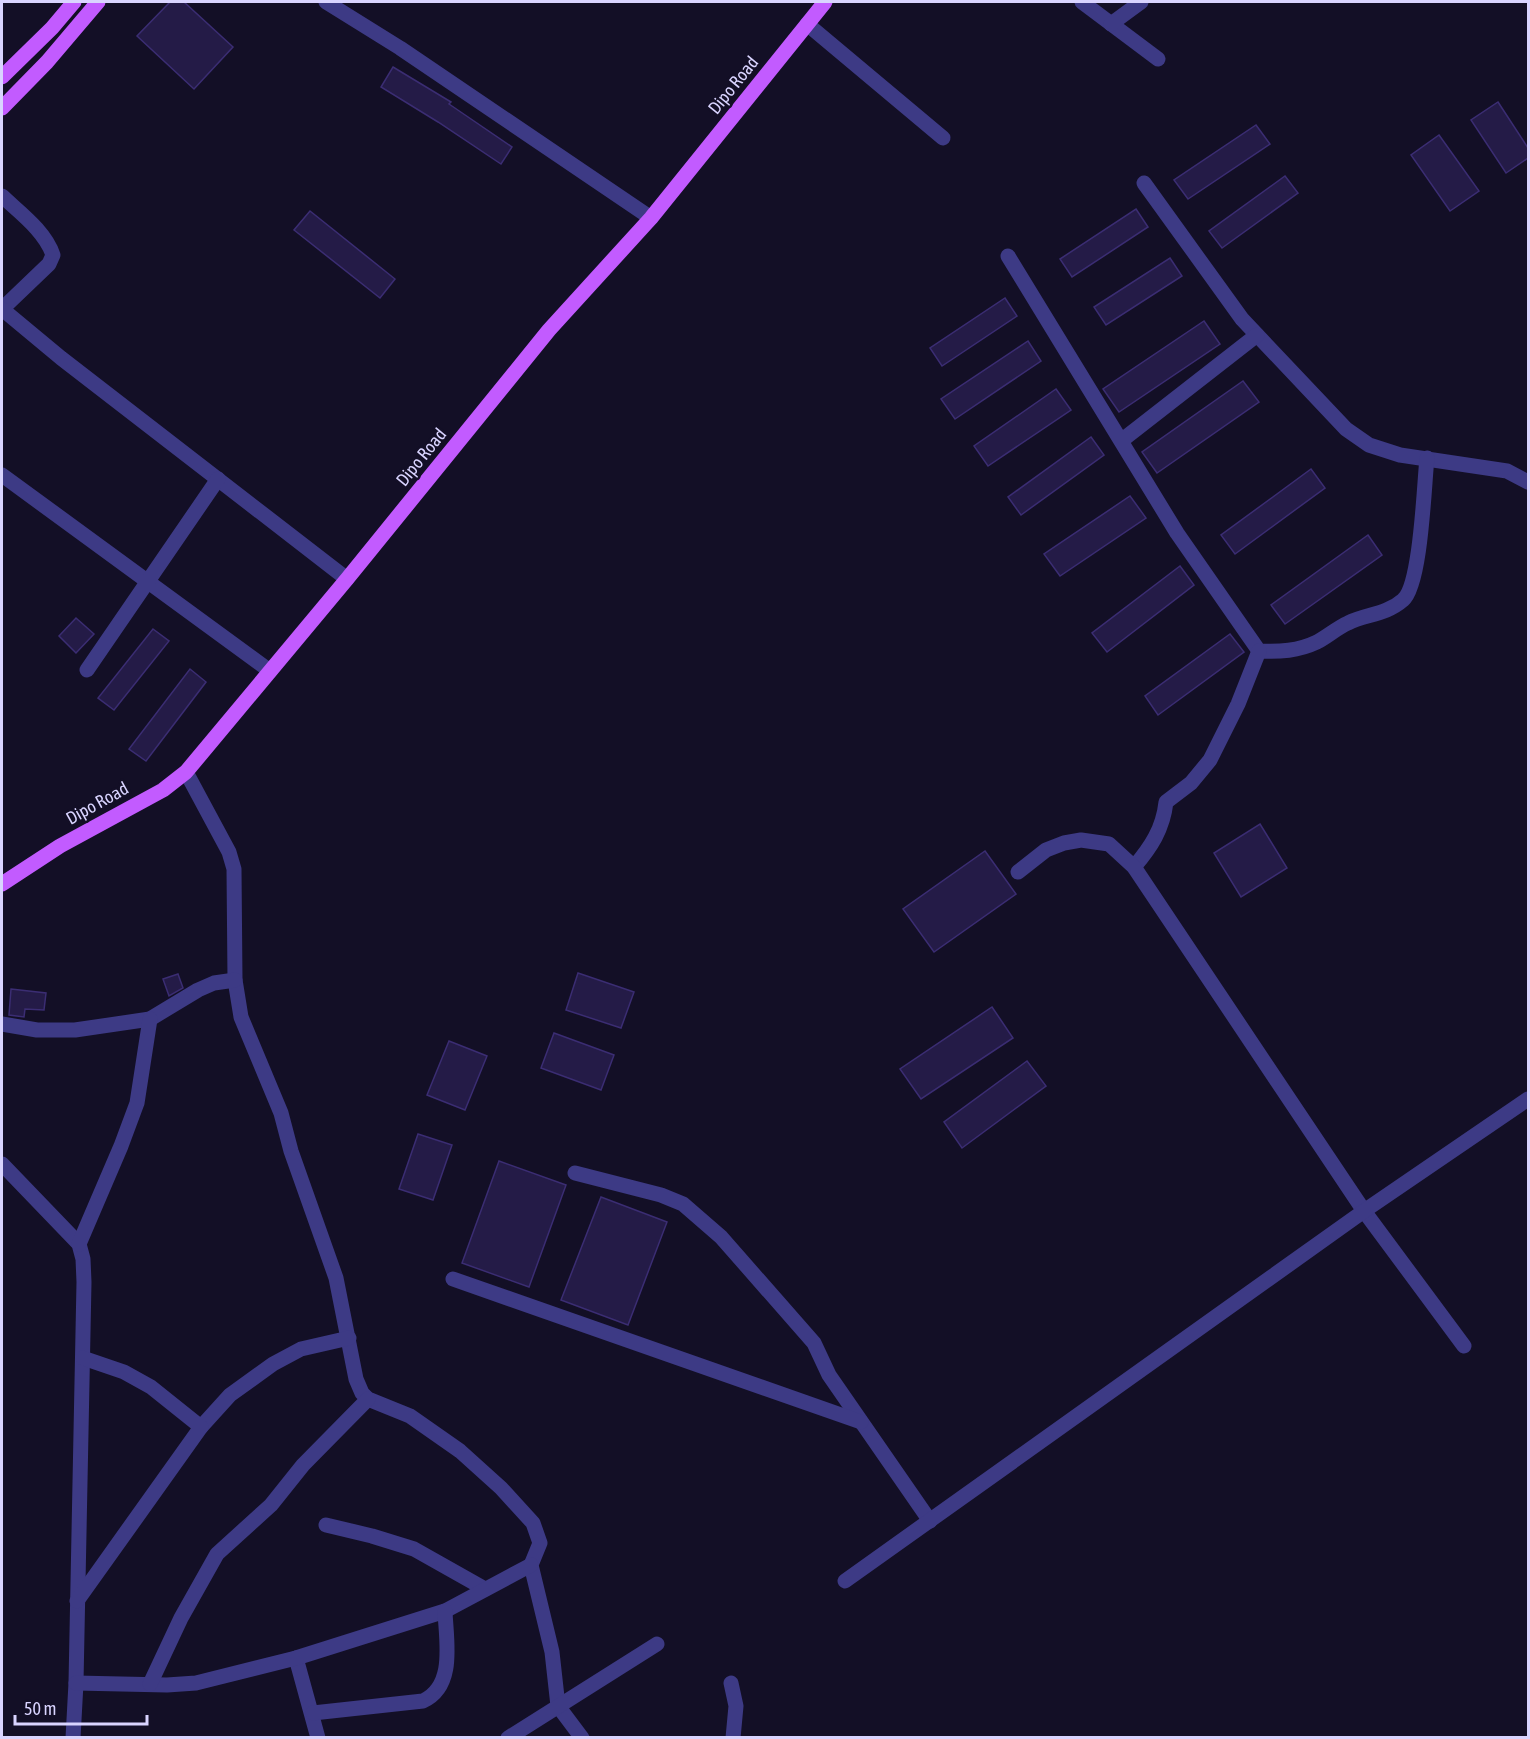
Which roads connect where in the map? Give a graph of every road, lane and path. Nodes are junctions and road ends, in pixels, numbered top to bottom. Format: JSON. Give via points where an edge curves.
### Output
{"nodes":[{"id":1,"x":74,"y":2,"type":"edge"},
{"id":2,"x":98,"y":2,"type":"edge"},
{"id":3,"x":326,"y":2,"type":"edge"},
{"id":4,"x":825,"y":2,"type":"edge"},
{"id":5,"x":1082,"y":2,"type":"edge"},
{"id":6,"x":1141,"y":2,"type":"edge"},
{"id":7,"x":807,"y":24,"type":"junction"},
{"id":8,"x":1111,"y":24,"type":"junction"},
{"id":9,"x":1158,"y":59,"type":"dead end"},
{"id":10,"x":2,"y":77,"type":"edge"},
{"id":11,"x":2,"y":108,"type":"edge"},
{"id":12,"x":943,"y":138,"type":"dead end"},
{"id":13,"x":1144,"y":183,"type":"dead end"},
{"id":14,"x":2,"y":196,"type":"edge"},
{"id":15,"x":651,"y":218,"type":"junction"},
{"id":16,"x":2,"y":309,"type":"edge"},
{"id":17,"x":1257,"y":335,"type":"junction"},
{"id":18,"x":1121,"y":441,"type":"junction"},
{"id":19,"x":1427,"y":458,"type":"junction"},
{"id":20,"x":2,"y":475,"type":"edge"},
{"id":21,"x":218,"y":479,"type":"junction"},
{"id":22,"x":1528,"y":482,"type":"edge"},
{"id":23,"x":347,"y":579,"type":"junction"},
{"id":24,"x":148,"y":582,"type":"junction"},
{"id":25,"x":1259,"y":651,"type":"junction"},
{"id":26,"x":87,"y":670,"type":"dead end"},
{"id":27,"x":270,"y":671,"type":"junction"},
{"id":28,"x":186,"y":772,"type":"junction"},
{"id":29,"x":1134,"y":867,"type":"junction"},
{"id":30,"x":1018,"y":872,"type":"dead end"},
{"id":31,"x":2,"y":884,"type":"edge"},
{"id":32,"x":235,"y":980,"type":"junction"},
{"id":33,"x":150,"y":1019,"type":"junction"},
{"id":34,"x":2,"y":1024,"type":"edge"},
{"id":35,"x":1528,"y":1099,"type":"edge"},
{"id":36,"x":2,"y":1164,"type":"edge"},
{"id":37,"x":575,"y":1173,"type":"dead end"},
{"id":38,"x":1364,"y":1211,"type":"junction"},
{"id":39,"x":79,"y":1244,"type":"junction"},
{"id":40,"x":453,"y":1279,"type":"dead end"},
{"id":41,"x":349,"y":1338,"type":"junction"},
{"id":42,"x":1464,"y":1346,"type":"dead end"},
{"id":43,"x":83,"y":1358,"type":"junction"},
{"id":44,"x":368,"y":1399,"type":"junction"},
{"id":45,"x":861,"y":1422,"type":"junction"},
{"id":46,"x":201,"y":1427,"type":"junction"},
{"id":47,"x":930,"y":1521,"type":"junction"},
{"id":48,"x":326,"y":1525,"type":"dead end"},
{"id":49,"x":531,"y":1564,"type":"junction"},
{"id":50,"x":845,"y":1581,"type":"dead end"},
{"id":51,"x":485,"y":1589,"type":"junction"},
{"id":52,"x":77,"y":1601,"type":"junction"},
{"id":53,"x":445,"y":1611,"type":"junction"},
{"id":54,"x":657,"y":1644,"type":"dead end"},
{"id":55,"x":296,"y":1658,"type":"junction"},
{"id":56,"x":76,"y":1683,"type":"junction"},
{"id":57,"x":731,"y":1683,"type":"dead end"},
{"id":58,"x":150,"y":1684,"type":"junction"},
{"id":59,"x":558,"y":1706,"type":"junction"},
{"id":60,"x":313,"y":1713,"type":"junction"},
{"id":61,"x":73,"y":1737,"type":"edge"},
{"id":62,"x":318,"y":1737,"type":"edge"},
{"id":63,"x":508,"y":1737,"type":"edge"},
{"id":64,"x":582,"y":1737,"type":"edge"},
{"id":65,"x":733,"y":1737,"type":"edge"}],
"edges":[{"from":1,"to":10,"type":"main road"},
{"from":2,"to":11,"type":"main road"},
{"from":3,"to":15,"type":"street"},
{"from":4,"to":7,"type":"main road","name":"Dipo Road"},
{"from":5,"to":8,"type":"street"},
{"from":6,"to":8,"type":"street"},
{"from":7,"to":12,"type":"street"},
{"from":7,"to":15,"type":"main road","name":"Dipo Road"},
{"from":8,"to":9,"type":"street"},
{"from":13,"to":17,"type":"street"},
{"from":14,"to":16,"type":"street","via":[[50,244],[53,255],[49,264]]},
{"from":15,"to":23,"type":"main road","name":"Dipo Road","via":[[549,330]]},
{"from":16,"to":21,"type":"street"},
{"from":17,"to":18,"type":"street"},
{"from":17,"to":19,"type":"street","via":[[1346,429],[1369,445]]},
{"from":18,"to":18,"type":"street","via":[[1115,430],[1008,256]]},
{"from":18,"to":25,"type":"street","via":[[1177,533]]},
{"from":19,"to":22,"type":"street","via":[[1507,471]]},
{"from":19,"to":25,"type":"street","via":[[1418,556],[1407,596],[1379,614],[1349,622],[1292,651]]},
{"from":20,"to":24,"type":"street"},
{"from":21,"to":23,"type":"street"},
{"from":21,"to":24,"type":"street"},
{"from":23,"to":27,"type":"main road","name":"Dipo Road"},
{"from":24,"to":26,"type":"street"},
{"from":24,"to":27,"type":"street"},
{"from":25,"to":29,"type":"street","via":[[1210,760],[1191,783],[1166,802],[1159,831]]},
{"from":27,"to":28,"type":"main road","name":"Dipo Road"},
{"from":28,"to":31,"type":"main road","name":"Dipo Road","via":[[163,790],[60,846]]},
{"from":28,"to":32,"type":"street","via":[[229,852],[234,869]]},
{"from":29,"to":30,"type":"street","via":[[1109,844],[1082,840],[1046,850]]},
{"from":29,"to":38,"type":"street"},
{"from":32,"to":33,"type":"street","via":[[198,990]]},
{"from":32,"to":41,"type":"street","via":[[240,1017],[281,1113],[336,1278]]},
{"from":33,"to":34,"type":"street","via":[[75,1030],[38,1030]]},
{"from":33,"to":39,"type":"street","via":[[137,1103]]},
{"from":35,"to":38,"type":"street"},
{"from":36,"to":39,"type":"street"},
{"from":37,"to":45,"type":"street","via":[[683,1204],[721,1237],[814,1343]]},
{"from":38,"to":42,"type":"street"},
{"from":38,"to":47,"type":"street"},
{"from":39,"to":43,"type":"street","via":[[84,1281]]},
{"from":40,"to":45,"type":"street"},
{"from":41,"to":44,"type":"street","via":[[356,1379]]},
{"from":41,"to":46,"type":"street","via":[[301,1349],[273,1364],[230,1395]]},
{"from":43,"to":46,"type":"street","via":[[124,1372],[151,1387]]},
{"from":43,"to":52,"type":"street"},
{"from":44,"to":49,"type":"street","via":[[410,1416],[460,1451],[501,1488],[537,1532],[540,1543]]},
{"from":44,"to":58,"type":"street","via":[[303,1465],[271,1505],[217,1554]]},
{"from":45,"to":47,"type":"street"},
{"from":46,"to":52,"type":"street"},
{"from":47,"to":50,"type":"street"},
{"from":48,"to":51,"type":"street","via":[[414,1550]]},
{"from":49,"to":51,"type":"street"},
{"from":49,"to":59,"type":"street","via":[[552,1652]]},
{"from":51,"to":53,"type":"street"},
{"from":52,"to":56,"type":"street"},
{"from":53,"to":55,"type":"street"},
{"from":53,"to":60,"type":"street","via":[[447,1659],[444,1677],[431,1697]]},
{"from":54,"to":59,"type":"street"},
{"from":55,"to":58,"type":"street","via":[[196,1683]]},
{"from":55,"to":60,"type":"street"},
{"from":56,"to":58,"type":"street"},
{"from":56,"to":61,"type":"street"},
{"from":57,"to":65,"type":"street","via":[[736,1706]]},
{"from":59,"to":63,"type":"street"},
{"from":59,"to":64,"type":"street"},
{"from":60,"to":62,"type":"street"}]}
